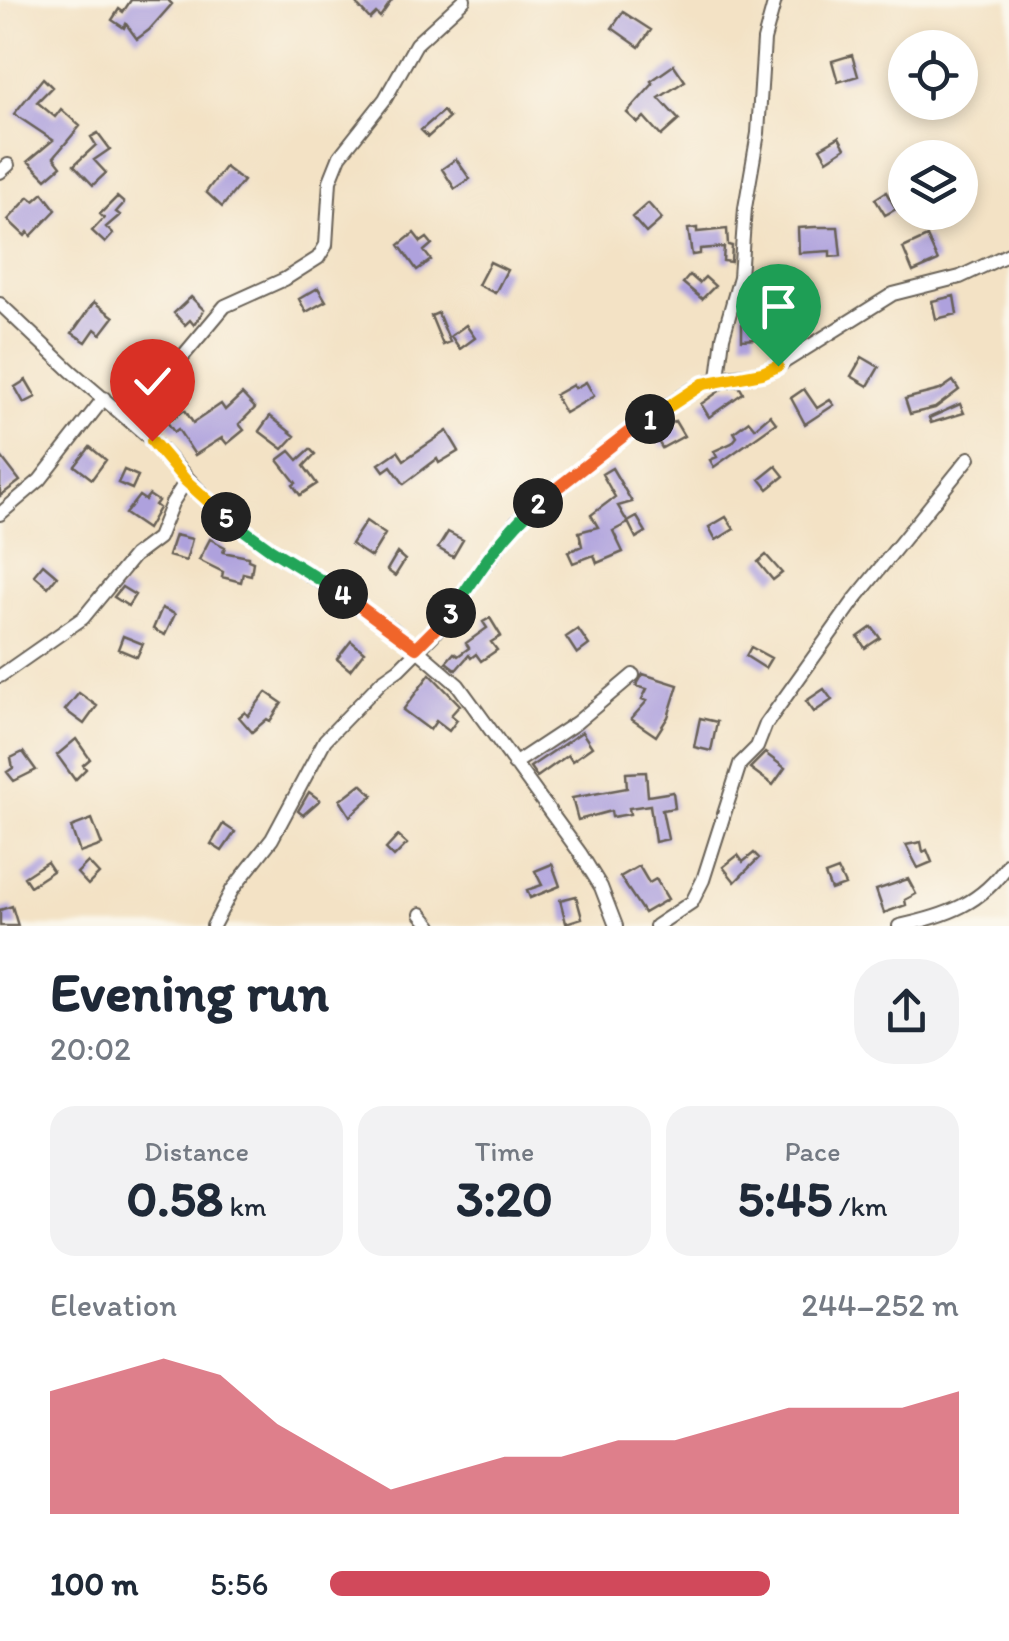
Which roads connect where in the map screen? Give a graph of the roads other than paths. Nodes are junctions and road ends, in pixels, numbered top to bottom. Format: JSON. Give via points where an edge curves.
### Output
{"nodes":[{"id":1,"x":464,"y":0,"type":"edge"},
{"id":2,"x":775,"y":0,"type":"edge"},
{"id":3,"x":1009,"y":254,"type":"edge"},
{"id":4,"x":0,"y":304,"type":"edge"},
{"id":5,"x":718,"y":378,"type":"junction"},
{"id":6,"x":104,"y":398,"type":"junction"},
{"id":7,"x":117,"y":408,"type":"junction"},
{"id":8,"x":968,"y":458,"type":"dead end"},
{"id":9,"x":186,"y":481,"type":"junction"},
{"id":10,"x":0,"y":514,"type":"edge"},
{"id":11,"x":416,"y":648,"type":"junction"},
{"id":12,"x":633,"y":675,"type":"dead end"},
{"id":13,"x":0,"y":676,"type":"edge"},
{"id":14,"x":514,"y":764,"type":"junction"},
{"id":15,"x":1009,"y":863,"type":"edge"},
{"id":16,"x":421,"y":914,"type":"dead end"},
{"id":17,"x":213,"y":926,"type":"edge"},
{"id":18,"x":431,"y":926,"type":"edge"},
{"id":19,"x":616,"y":926,"type":"edge"},
{"id":20,"x":656,"y":926,"type":"edge"},
{"id":21,"x":899,"y":926,"type":"edge"}],
"edges":[{"from":1,"to":7,"type":"street","via":[[416,44],[385,99],[340,156],[318,258],[225,306],[183,356]]},
{"from":2,"to":5,"type":"street","via":[[764,40],[740,277]]},
{"from":3,"to":5,"type":"street","via":[[960,278],[892,294],[762,373]]},
{"from":4,"to":6,"type":"street"},
{"from":5,"to":11,"type":"street","via":[[630,431],[527,512],[449,616]]},
{"from":6,"to":7,"type":"street"},
{"from":6,"to":10,"type":"street","via":[[40,480]]},
{"from":7,"to":9,"type":"street"},
{"from":8,"to":20,"type":"street","via":[[766,724],[740,764],[698,891]]},
{"from":9,"to":11,"type":"street","via":[[257,540]]},
{"from":9,"to":13,"type":"street","via":[[158,538],[134,556],[83,618]]},
{"from":11,"to":14,"type":"street","via":[[458,684]]},
{"from":11,"to":17,"type":"street","via":[[325,740],[272,840]]},
{"from":12,"to":14,"type":"street"},
{"from":14,"to":19,"type":"street","via":[[580,853]]},
{"from":15,"to":21,"type":"street","via":[[970,903]]},
{"from":16,"to":18,"type":"street"}]}
